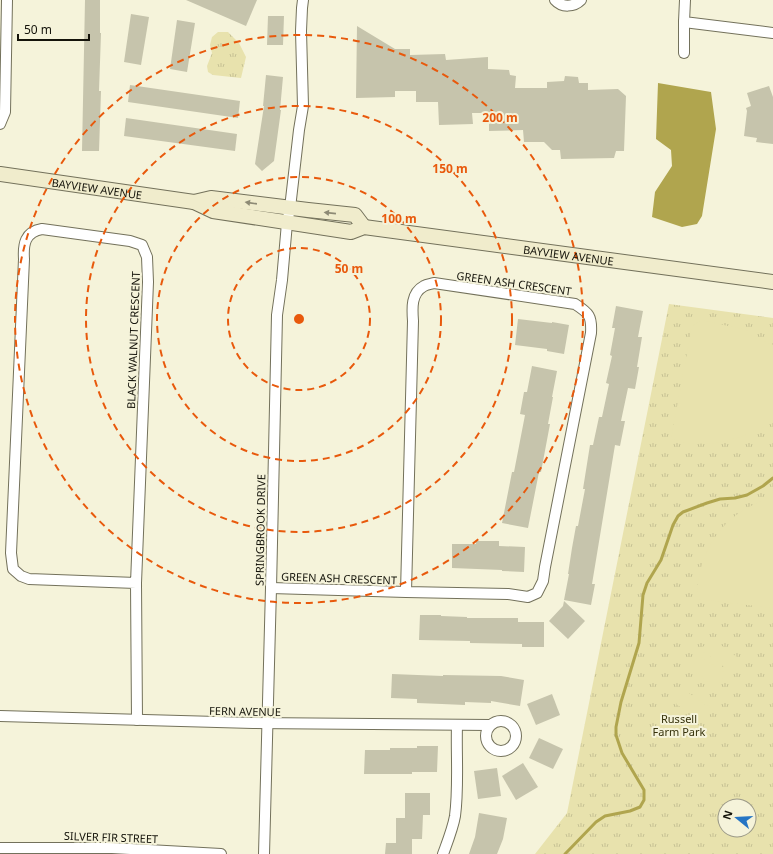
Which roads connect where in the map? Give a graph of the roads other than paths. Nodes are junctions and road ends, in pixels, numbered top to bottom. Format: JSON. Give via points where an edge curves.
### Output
{"nodes":[{"id":1,"x":7,"y":0,"type":"edge"},
{"id":2,"x":303,"y":0,"type":"edge"},
{"id":3,"x":556,"y":0,"type":"edge"},
{"id":4,"x":581,"y":0,"type":"edge"},
{"id":5,"x":685,"y":0,"type":"edge"},
{"id":6,"x":684,"y":22,"type":"junction"},
{"id":7,"x":773,"y":33,"type":"edge"},
{"id":8,"x":684,"y":53,"type":"dead end"},
{"id":9,"x":0,"y":124,"type":"edge"},
{"id":10,"x":0,"y":174,"type":"edge"},
{"id":11,"x":194,"y":202,"type":"junction"},
{"id":12,"x":290,"y":208,"type":"junction"},
{"id":13,"x":287,"y":223,"type":"junction"},
{"id":14,"x":364,"y":227,"type":"junction"},
{"id":15,"x":773,"y":282,"type":"edge"},
{"id":16,"x":136,"y":583,"type":"junction"},
{"id":17,"x":271,"y":588,"type":"junction"},
{"id":18,"x":406,"y":592,"type":"junction"},
{"id":19,"x":0,"y":716,"type":"edge"},
{"id":20,"x":137,"y":720,"type":"junction"},
{"id":21,"x":268,"y":723,"type":"junction"},
{"id":22,"x":490,"y":725,"type":"dead end"},
{"id":23,"x":456,"y":726,"type":"junction"},
{"id":24,"x":0,"y":848,"type":"edge"},
{"id":25,"x":221,"y":854,"type":"edge"},
{"id":26,"x":264,"y":854,"type":"edge"},
{"id":27,"x":443,"y":854,"type":"edge"}],
"edges":[{"from":1,"to":9,"type":"street","via":[[4,112]]},
{"from":2,"to":12,"type":"street","name":"SPRINGBROOK DRIVE","via":[[303,106]]},
{"from":3,"to":4,"type":"street","via":[[567,6],[577,4]]},
{"from":5,"to":6,"type":"street"},
{"from":6,"to":7,"type":"street"},
{"from":6,"to":8,"type":"street"},
{"from":10,"to":11,"type":"main road","name":"BAYVIEW AVENUE"},
{"from":12,"to":11,"type":"main road","name":"BAYVIEW AVENUE","one_way":true,"via":[[211,198]]},
{"from":11,"to":13,"type":"main road","name":"BAYVIEW AVENUE","via":[[213,211]]},
{"from":12,"to":13,"type":"street","name":"SPRINGBROOK DRIVE"},
{"from":14,"to":12,"type":"main road","name":"BAYVIEW AVENUE","one_way":true,"via":[[355,216]]},
{"from":13,"to":14,"type":"main road","name":"BAYVIEW AVENUE","via":[[351,232]]},
{"from":13,"to":17,"type":"street","name":"SPRINGBROOK DRIVE","via":[[277,315]]},
{"from":14,"to":15,"type":"main road","name":"BAYVIEW AVENUE"},
{"from":16,"to":16,"type":"street","name":"BLACK WALNUT CRESCENT","via":[[147,257],[142,245],[130,241],[35,230],[26,239],[24,247],[11,553],[13,569],[29,579]]},
{"from":16,"to":20,"type":"street","name":"BLACK WALNUT CRESCENT"},
{"from":17,"to":18,"type":"street","name":"GREEN ASH CRESCENT"},
{"from":17,"to":21,"type":"street","name":"SPRINGBROOK DRIVE"},
{"from":18,"to":18,"type":"street","name":"GREEN ASH CRESCENT","via":[[508,594],[528,597],[537,592],[543,581],[591,333],[592,322],[587,312],[576,304],[434,283],[424,286],[415,293],[412,306]]},
{"from":19,"to":20,"type":"street","name":"FERN AVENUE"},
{"from":20,"to":21,"type":"street","name":"FERN AVENUE"},
{"from":21,"to":23,"type":"street","name":"FERN AVENUE"},
{"from":21,"to":26,"type":"street","name":"SPRINGBROOK DRIVE"},
{"from":22,"to":23,"type":"street","name":"FERN AVENUE"},
{"from":23,"to":27,"type":"street","via":[[455,817]]},
{"from":24,"to":25,"type":"street","name":"SILVER FIR STREET","via":[[112,848]]}]}
